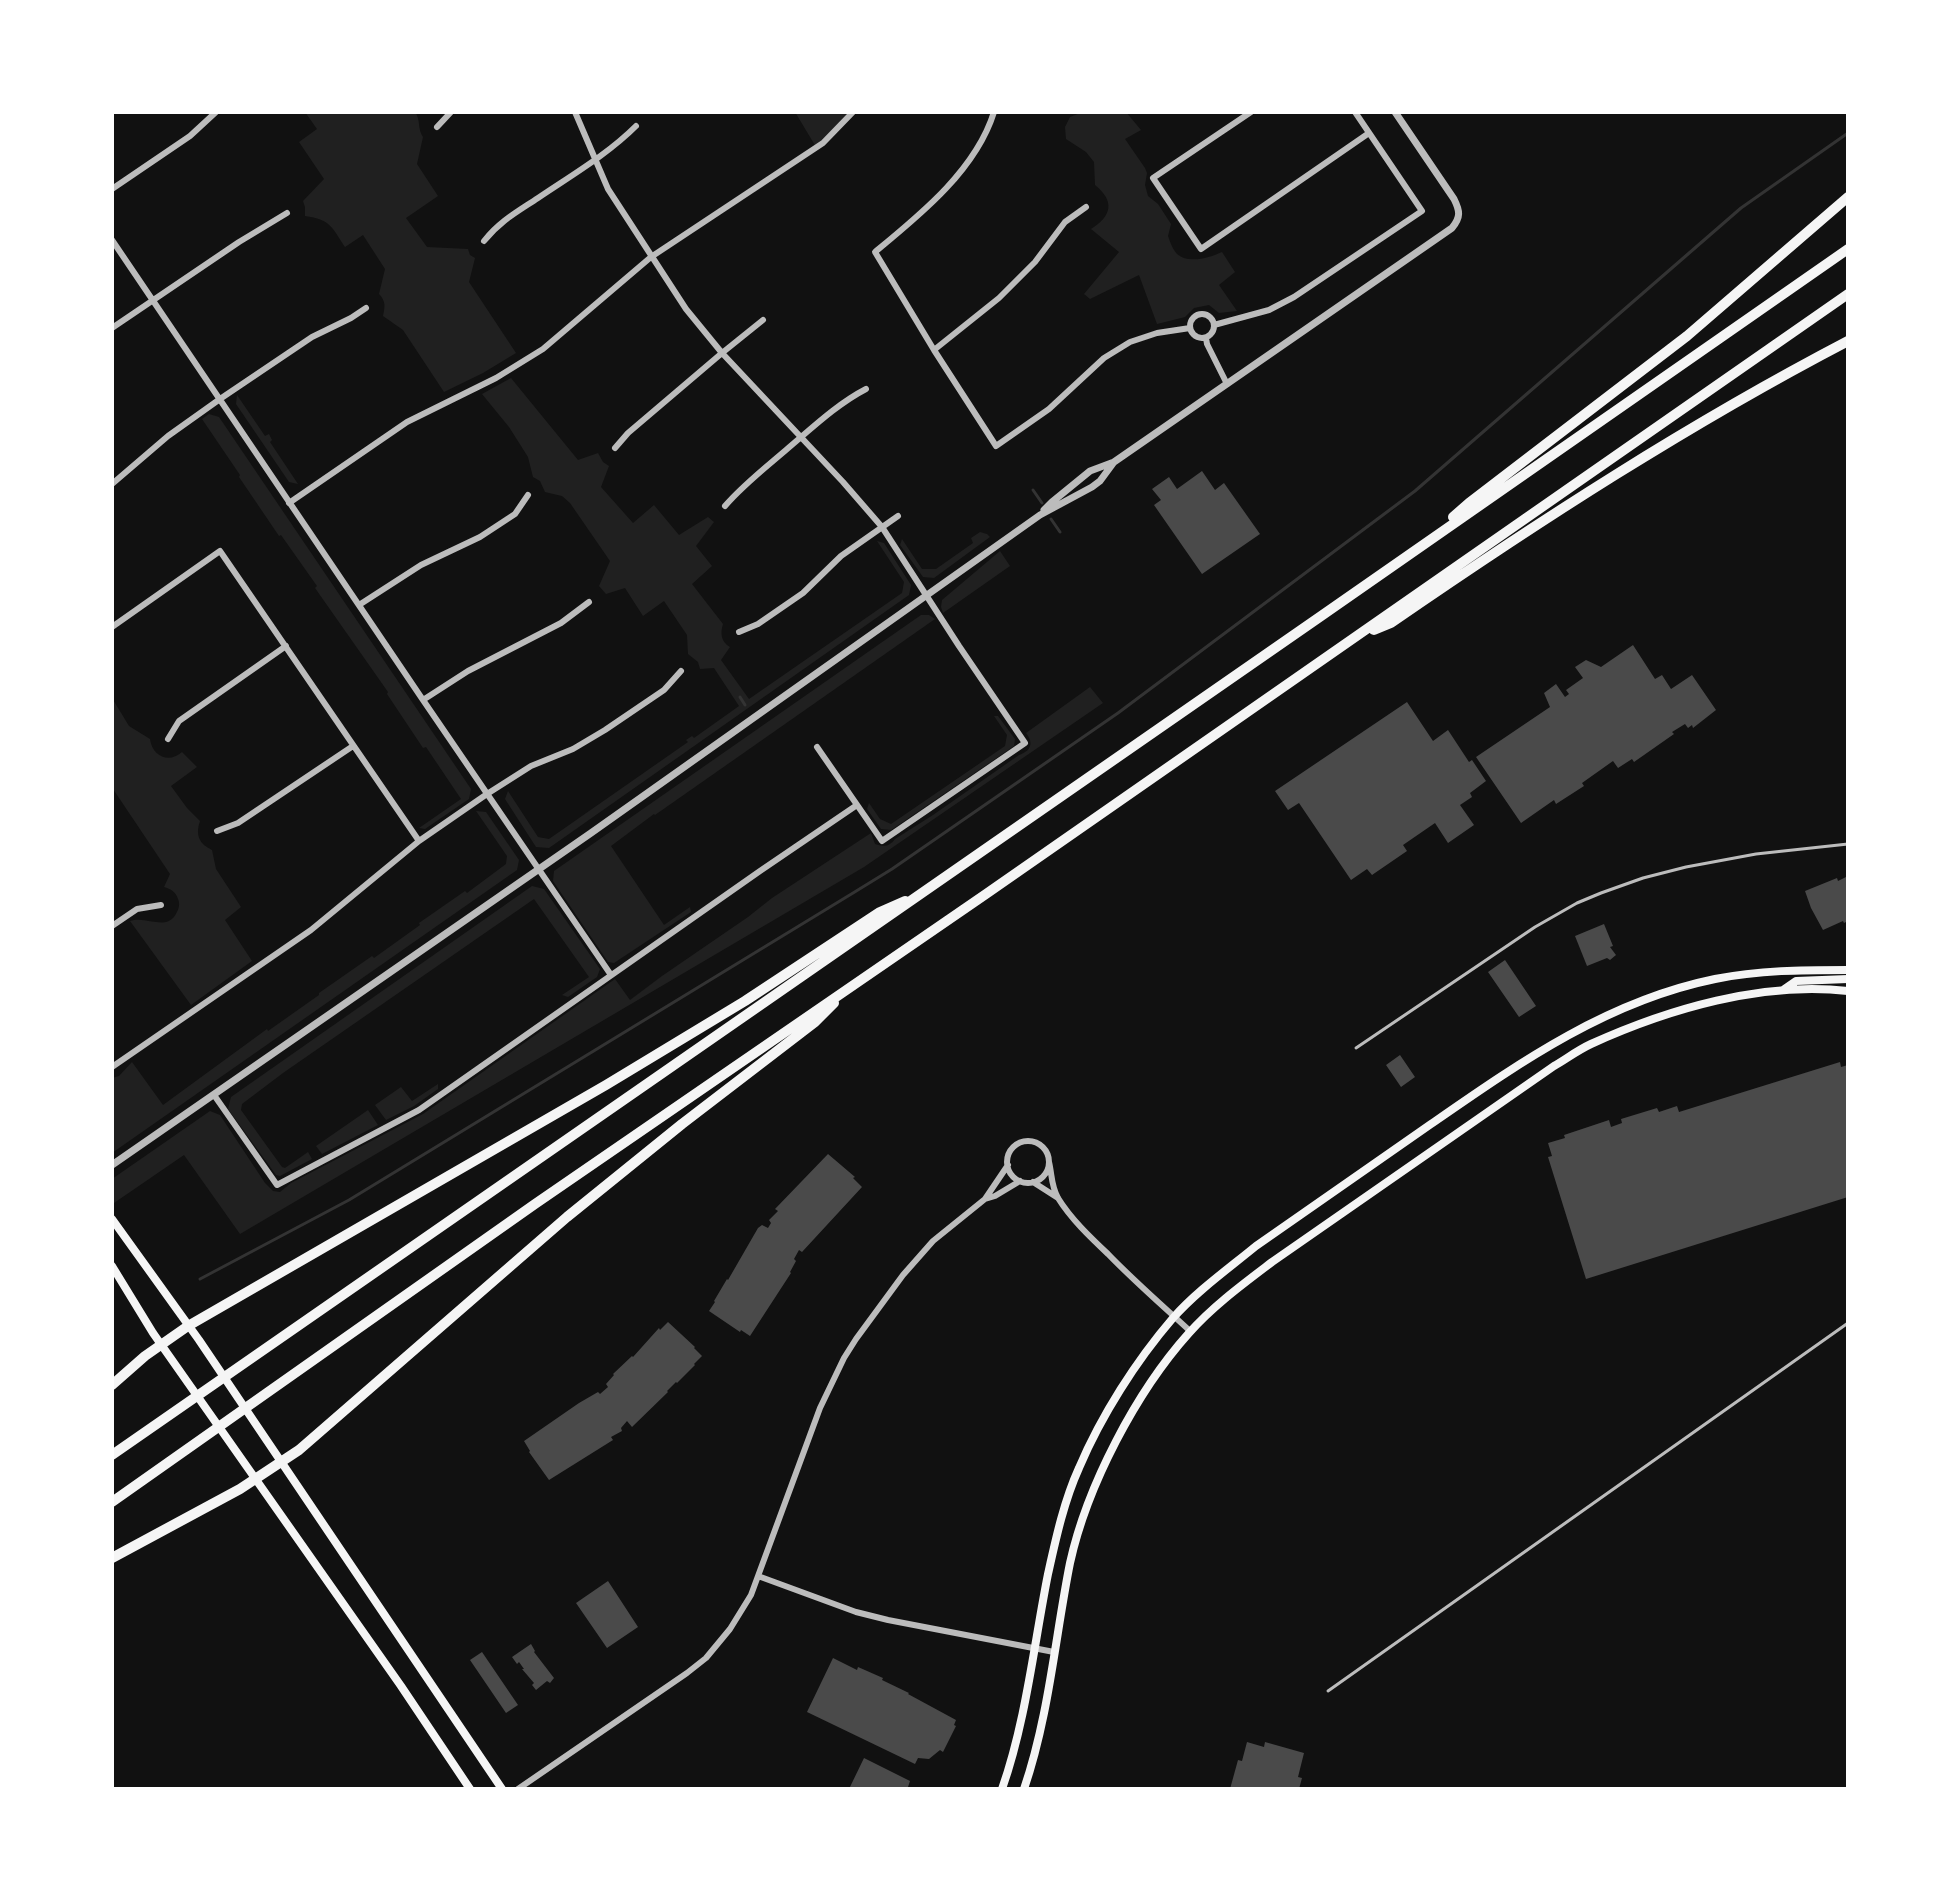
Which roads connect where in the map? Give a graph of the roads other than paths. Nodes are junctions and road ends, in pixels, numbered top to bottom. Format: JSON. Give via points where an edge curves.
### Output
{"nodes":[{"id":1,"x":216,"y":112,"type":"edge"},
{"id":2,"x":451,"y":112,"type":"edge"},
{"id":3,"x":575,"y":112,"type":"edge"},
{"id":4,"x":853,"y":112,"type":"edge"},
{"id":5,"x":994,"y":112,"type":"edge"},
{"id":6,"x":1251,"y":112,"type":"edge"},
{"id":7,"x":1355,"y":112,"type":"edge"},
{"id":8,"x":1395,"y":112,"type":"edge"},
{"id":9,"x":636,"y":126,"type":"dead end"},
{"id":10,"x":437,"y":127,"type":"dead end"},
{"id":11,"x":1369,"y":133,"type":"junction"},
{"id":12,"x":594,"y":160,"type":"junction"},
{"id":13,"x":112,"y":189,"type":"edge"},
{"id":14,"x":1848,"y":197,"type":"edge"},
{"id":15,"x":1086,"y":207,"type":"dead end"},
{"id":16,"x":287,"y":213,"type":"dead end"},
{"id":17,"x":112,"y":240,"type":"edge"},
{"id":18,"x":484,"y":241,"type":"dead end"},
{"id":19,"x":1848,"y":249,"type":"edge"},
{"id":20,"x":651,"y":257,"type":"junction"},
{"id":21,"x":1848,"y":294,"type":"edge"},
{"id":22,"x":153,"y":300,"type":"junction"},
{"id":23,"x":366,"y":308,"type":"dead end"},
{"id":24,"x":763,"y":320,"type":"dead end"},
{"id":25,"x":1214,"y":325,"type":"junction"},
{"id":26,"x":112,"y":328,"type":"edge"},
{"id":27,"x":1190,"y":328,"type":"junction"},
{"id":28,"x":1206,"y":338,"type":"junction"},
{"id":29,"x":1848,"y":341,"type":"edge"},
{"id":30,"x":934,"y":350,"type":"junction"},
{"id":31,"x":722,"y":353,"type":"junction"},
{"id":32,"x":1227,"y":384,"type":"junction"},
{"id":33,"x":866,"y":389,"type":"dead end"},
{"id":34,"x":220,"y":399,"type":"junction"},
{"id":35,"x":801,"y":437,"type":"junction"},
{"id":36,"x":615,"y":448,"type":"dead end"},
{"id":37,"x":1114,"y":462,"type":"junction"},
{"id":38,"x":112,"y":484,"type":"edge"},
{"id":39,"x":528,"y":495,"type":"dead end"},
{"id":40,"x":289,"y":503,"type":"junction"},
{"id":41,"x":725,"y":506,"type":"dead end"},
{"id":42,"x":1040,"y":515,"type":"junction"},
{"id":43,"x":898,"y":516,"type":"dead end"},
{"id":44,"x":882,"y":527,"type":"junction"},
{"id":45,"x":1425,"y":543,"type":"junction"},
{"id":46,"x":928,"y":596,"type":"junction"},
{"id":47,"x":589,"y":602,"type":"dead end"},
{"id":48,"x":359,"y":605,"type":"junction"},
{"id":49,"x":112,"y":627,"type":"edge"},
{"id":50,"x":739,"y":632,"type":"dead end"},
{"id":51,"x":1353,"y":638,"type":"junction"},
{"id":52,"x":286,"y":646,"type":"junction"},
{"id":53,"x":681,"y":671,"type":"dead end"},
{"id":54,"x":423,"y":700,"type":"junction"},
{"id":55,"x":168,"y":739,"type":"dead end"},
{"id":56,"x":353,"y":746,"type":"junction"},
{"id":57,"x":817,"y":747,"type":"dead end"},
{"id":58,"x":487,"y":794,"type":"junction"},
{"id":59,"x":857,"y":805,"type":"junction"},
{"id":60,"x":217,"y":831,"type":"dead end"},
{"id":61,"x":419,"y":841,"type":"junction"},
{"id":62,"x":1848,"y":844,"type":"edge"},
{"id":63,"x":538,"y":870,"type":"junction"},
{"id":64,"x":924,"y":894,"type":"junction"},
{"id":65,"x":161,"y":905,"type":"dead end"},
{"id":66,"x":112,"y":926,"type":"edge"},
{"id":67,"x":1848,"y":970,"type":"edge"},
{"id":68,"x":611,"y":975,"type":"junction"},
{"id":69,"x":1848,"y":979,"type":"edge"},
{"id":70,"x":849,"y":987,"type":"junction"},
{"id":71,"x":1783,"y":991,"type":"junction"},
{"id":72,"x":1848,"y":991,"type":"edge"},
{"id":73,"x":1356,"y":1048,"type":"dead end"},
{"id":74,"x":112,"y":1067,"type":"edge"},
{"id":75,"x":214,"y":1095,"type":"junction"},
{"id":76,"x":1049,"y":1162,"type":"junction"},
{"id":77,"x":112,"y":1165,"type":"edge"},
{"id":78,"x":1008,"y":1165,"type":"junction"},
{"id":79,"x":1020,"y":1181,"type":"junction"},
{"id":80,"x":1033,"y":1182,"type":"junction"},
{"id":81,"x":1058,"y":1198,"type":"junction"},
{"id":82,"x":985,"y":1199,"type":"junction"},
{"id":83,"x":112,"y":1219,"type":"edge"},
{"id":84,"x":112,"y":1266,"type":"edge"},
{"id":85,"x":1174,"y":1317,"type":"junction"},
{"id":86,"x":1848,"y":1323,"type":"edge"},
{"id":87,"x":188,"y":1326,"type":"junction"},
{"id":88,"x":1190,"y":1331,"type":"junction"},
{"id":89,"x":161,"y":1345,"type":"junction"},
{"id":90,"x":112,"y":1385,"type":"edge"},
{"id":91,"x":112,"y":1455,"type":"edge"},
{"id":92,"x":281,"y":1461,"type":"junction"},
{"id":93,"x":255,"y":1479,"type":"junction"},
{"id":94,"x":112,"y":1502,"type":"edge"},
{"id":95,"x":112,"y":1558,"type":"edge"},
{"id":96,"x":758,"y":1576,"type":"junction"},
{"id":97,"x":1034,"y":1647,"type":"junction"},
{"id":98,"x":1054,"y":1652,"type":"junction"},
{"id":99,"x":1328,"y":1691,"type":"dead end"},
{"id":100,"x":470,"y":1789,"type":"edge"},
{"id":101,"x":502,"y":1789,"type":"edge"},
{"id":102,"x":518,"y":1789,"type":"edge"},
{"id":103,"x":1002,"y":1789,"type":"edge"},
{"id":104,"x":1024,"y":1789,"type":"edge"}],
"edges":[{"from":1,"to":13,"type":"street"},
{"from":2,"to":10,"type":"street"},
{"from":3,"to":12,"type":"street"},
{"from":4,"to":20,"type":"street","via":[[823,143]]},
{"from":5,"to":30,"type":"street","via":[[987,133],[959,173],[925,211],[875,252]]},
{"from":6,"to":11,"type":"street","via":[[1153,178],[1201,249]]},
{"from":7,"to":11,"type":"street"},
{"from":8,"to":32,"type":"street","via":[[1454,199],[1458,221]]},
{"from":9,"to":12,"type":"street"},
{"from":11,"to":25,"type":"street","via":[[1422,211],[1294,297],[1269,310]]},
{"from":12,"to":18,"type":"street","via":[[497,226]]},
{"from":12,"to":20,"type":"street"},
{"from":14,"to":45,"type":"highway","via":[[1687,336],[1469,503]]},
{"from":15,"to":30,"type":"street","via":[[1065,222],[999,298]]},
{"from":16,"to":22,"type":"street"},
{"from":17,"to":22,"type":"street"},
{"from":19,"to":45,"type":"highway"},
{"from":20,"to":31,"type":"street"},
{"from":20,"to":40,"type":"street","via":[[543,349],[407,422]]},
{"from":21,"to":51,"type":"highway"},
{"from":22,"to":26,"type":"street"},
{"from":22,"to":34,"type":"street"},
{"from":23,"to":34,"type":"street"},
{"from":24,"to":31,"type":"street"},
{"from":25,"to":27,"type":"street","via":[[1201,314],[1191,320]]},
{"from":25,"to":28,"type":"street"},
{"from":27,"to":28,"type":"street","via":[[1195,337]]},
{"from":27,"to":30,"type":"street","via":[[1130,342],[996,446]]},
{"from":28,"to":32,"type":"street"},
{"from":29,"to":51,"type":"highway","via":[[1644,457],[1391,623]]},
{"from":31,"to":35,"type":"street"},
{"from":31,"to":36,"type":"street"},
{"from":32,"to":37,"type":"street"},
{"from":33,"to":35,"type":"street"},
{"from":34,"to":38,"type":"street"},
{"from":34,"to":40,"type":"street"},
{"from":35,"to":41,"type":"street"},
{"from":35,"to":44,"type":"street"},
{"from":37,"to":42,"type":"street","via":[[1090,471]]},
{"from":37,"to":42,"type":"street","via":[[1092,487]]},
{"from":39,"to":48,"type":"street","via":[[515,514],[480,537],[421,565]]},
{"from":40,"to":48,"type":"street"},
{"from":42,"to":46,"type":"street"},
{"from":43,"to":44,"type":"street"},
{"from":44,"to":46,"type":"street"},
{"from":44,"to":50,"type":"street","via":[[841,556],[803,593]]},
{"from":45,"to":64,"type":"highway"},
{"from":46,"to":59,"type":"street","via":[[1025,743],[882,841]]},
{"from":46,"to":63,"type":"street"},
{"from":47,"to":54,"type":"street"},
{"from":48,"to":54,"type":"street"},
{"from":49,"to":52,"type":"street","via":[[220,551]]},
{"from":51,"to":70,"type":"highway"},
{"from":52,"to":55,"type":"street","via":[[179,721]]},
{"from":52,"to":56,"type":"street"},
{"from":53,"to":58,"type":"street","via":[[664,690],[605,730]]},
{"from":54,"to":58,"type":"street"},
{"from":56,"to":60,"type":"street","via":[[238,823]]},
{"from":56,"to":61,"type":"street"},
{"from":57,"to":59,"type":"street"},
{"from":58,"to":61,"type":"street"},
{"from":58,"to":63,"type":"street"},
{"from":59,"to":68,"type":"street"},
{"from":61,"to":74,"type":"street","via":[[311,930]]},
{"from":62,"to":73,"type":"lane","via":[[1686,867],[1601,893],[1535,927]]},
{"from":63,"to":68,"type":"street"},
{"from":63,"to":75,"type":"street"},
{"from":64,"to":87,"type":"highway","via":[[880,912],[606,1085]]},
{"from":64,"to":91,"type":"highway"},
{"from":65,"to":66,"type":"street","via":[[137,909]]},
{"from":67,"to":85,"type":"main road","via":[[1775,970],[1711,979],[1586,1024],[1507,1071],[1256,1246]]},
{"from":68,"to":75,"type":"street","via":[[419,1110],[277,1185]]},
{"from":69,"to":71,"type":"main road","via":[[1796,981]]},
{"from":70,"to":92,"type":"highway","via":[[815,1022],[567,1217]]},
{"from":70,"to":94,"type":"highway"},
{"from":71,"to":72,"type":"main road"},
{"from":71,"to":88,"type":"main road","via":[[1678,1010],[1589,1045],[1272,1262]]},
{"from":75,"to":77,"type":"street"},
{"from":76,"to":78,"type":"street","via":[[1045,1148],[1026,1141],[1014,1147]]},
{"from":76,"to":80,"type":"street","via":[[1045,1175]]},
{"from":76,"to":81,"type":"street"},
{"from":78,"to":79,"type":"street"},
{"from":78,"to":82,"type":"street"},
{"from":79,"to":80,"type":"street"},
{"from":79,"to":82,"type":"street"},
{"from":80,"to":81,"type":"street"},
{"from":81,"to":85,"type":"street","via":[[1095,1242]]},
{"from":82,"to":96,"type":"street","via":[[933,1241],[844,1358]]},
{"from":83,"to":87,"type":"main road"},
{"from":84,"to":89,"type":"main road"},
{"from":85,"to":88,"type":"street"},
{"from":85,"to":97,"type":"main road","via":[[1128,1379],[1078,1469],[1057,1537]]},
{"from":86,"to":99,"type":"lane"},
{"from":87,"to":89,"type":"highway"},
{"from":87,"to":92,"type":"main road"},
{"from":88,"to":98,"type":"main road","via":[[1125,1422],[1086,1510]]},
{"from":89,"to":90,"type":"highway"},
{"from":89,"to":93,"type":"main road"},
{"from":92,"to":93,"type":"highway"},
{"from":92,"to":101,"type":"main road"},
{"from":93,"to":95,"type":"highway"},
{"from":93,"to":100,"type":"main road"},
{"from":96,"to":97,"type":"street","via":[[856,1612]]},
{"from":96,"to":102,"type":"street","via":[[740,1614],[706,1658]]},
{"from":97,"to":98,"type":"street"},
{"from":97,"to":103,"type":"main road"},
{"from":98,"to":104,"type":"main road"}]}
